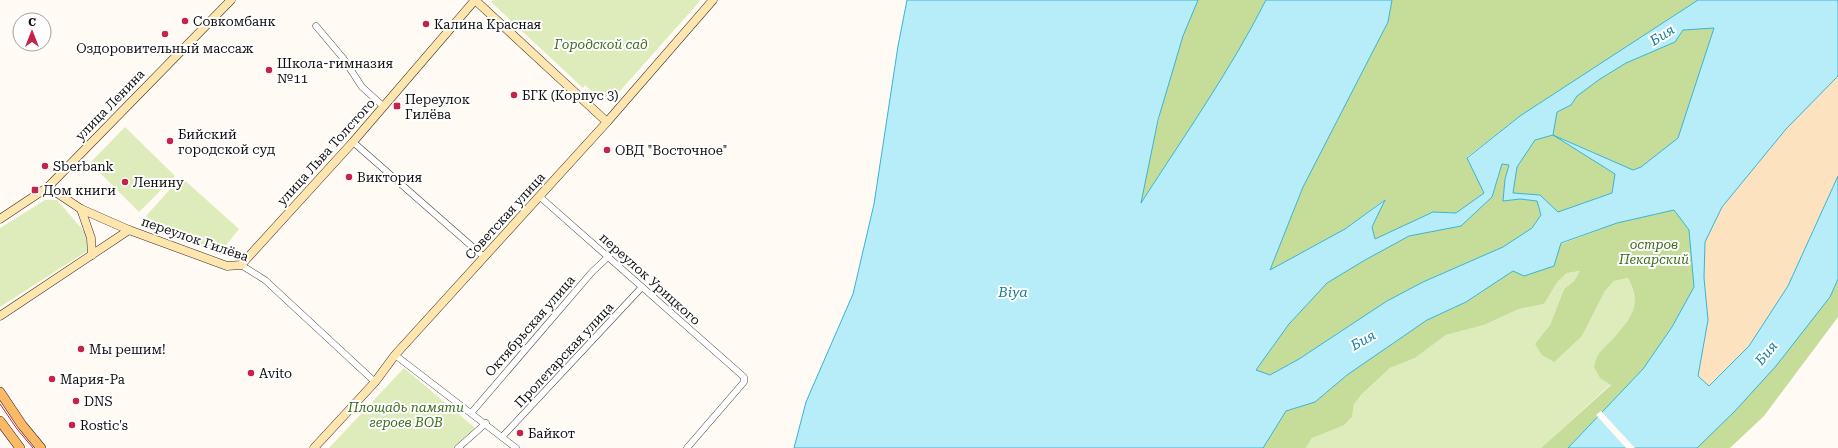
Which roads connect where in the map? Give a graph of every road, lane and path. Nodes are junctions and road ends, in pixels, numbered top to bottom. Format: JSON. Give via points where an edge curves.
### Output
{"nodes":[{"id":1,"x":231,"y":0,"type":"edge"},
{"id":2,"x":475,"y":0,"type":"edge"},
{"id":3,"x":713,"y":0,"type":"edge"},
{"id":4,"x":316,"y":26,"type":"dead end"},
{"id":5,"x":383,"y":106,"type":"junction"},
{"id":6,"x":607,"y":122,"type":"junction"},
{"id":7,"x":353,"y":142,"type":"junction"},
{"id":8,"x":48,"y":187,"type":"junction"},
{"id":9,"x":539,"y":196,"type":"junction"},
{"id":10,"x":81,"y":209,"type":"junction"},
{"id":11,"x":0,"y":219,"type":"edge"},
{"id":12,"x":129,"y":230,"type":"junction"},
{"id":13,"x":92,"y":255,"type":"junction"},
{"id":14,"x":484,"y":257,"type":"junction"},
{"id":15,"x":608,"y":257,"type":"junction"},
{"id":16,"x":241,"y":265,"type":"junction"},
{"id":17,"x":642,"y":287,"type":"junction"},
{"id":18,"x":0,"y":316,"type":"edge"},
{"id":19,"x":395,"y":355,"type":"junction"},
{"id":20,"x":375,"y":382,"type":"junction"},
{"id":21,"x":0,"y":392,"type":"edge"},
{"id":22,"x":472,"y":412,"type":"junction"},
{"id":23,"x":0,"y":421,"type":"edge"},
{"id":24,"x":486,"y":423,"type":"junction"},
{"id":25,"x":502,"y":437,"type":"junction"},
{"id":26,"x":20,"y":448,"type":"edge"},
{"id":27,"x":41,"y":448,"type":"edge"},
{"id":28,"x":314,"y":448,"type":"edge"},
{"id":29,"x":458,"y":448,"type":"edge"},
{"id":30,"x":516,"y":448,"type":"edge"},
{"id":31,"x":687,"y":448,"type":"edge"}],
"edges":[{"from":1,"to":8,"type":"street","name":"улица Ленина"},
{"from":2,"to":5,"type":"street","name":"улица Льва Толстого"},
{"from":2,"to":6,"type":"street"},
{"from":3,"to":6,"type":"street","name":"Советская улица"},
{"from":4,"to":5,"type":"street","via":[[343,58],[362,87]]},
{"from":5,"to":7,"type":"street","name":"улица Льва Толстого"},
{"from":6,"to":9,"type":"street","name":"Советская улица"},
{"from":7,"to":14,"type":"street"},
{"from":7,"to":16,"type":"street","name":"улица Льва Толстого"},
{"from":8,"to":10,"type":"street","name":"переулок Гилёва"},
{"from":8,"to":11,"type":"street","name":"улица Ленина"},
{"from":9,"to":14,"type":"street","name":"Советская улица"},
{"from":9,"to":15,"type":"street","name":"переулок Урицкого"},
{"from":10,"to":12,"type":"street","name":"переулок Гилёва"},
{"from":10,"to":13,"type":"street","via":[[91,238]]},
{"from":12,"to":13,"type":"street"},
{"from":12,"to":16,"type":"street","name":"переулок Гилёва","via":[[227,266]]},
{"from":13,"to":18,"type":"street"},
{"from":14,"to":19,"type":"street","name":"Советская улица"},
{"from":15,"to":17,"type":"street","name":"переулок Урицкого"},
{"from":15,"to":22,"type":"street","name":"Октябрьская улица","via":[[592,272]]},
{"from":16,"to":20,"type":"street","name":"переулок Гилёва","via":[[265,280]]},
{"from":17,"to":25,"type":"street","name":"Пролетарская улица"},
{"from":17,"to":31,"type":"street","name":"переулок Урицкого","via":[[745,380]]},
{"from":19,"to":20,"type":"street","name":"Советская улица"},
{"from":19,"to":22,"type":"street"},
{"from":20,"to":28,"type":"street","name":"Советская улица"},
{"from":21,"to":27,"type":"main road"},
{"from":22,"to":24,"type":"street"},
{"from":23,"to":26,"type":"main road"},
{"from":24,"to":25,"type":"street"},
{"from":24,"to":29,"type":"street"},
{"from":25,"to":30,"type":"street"}]}
